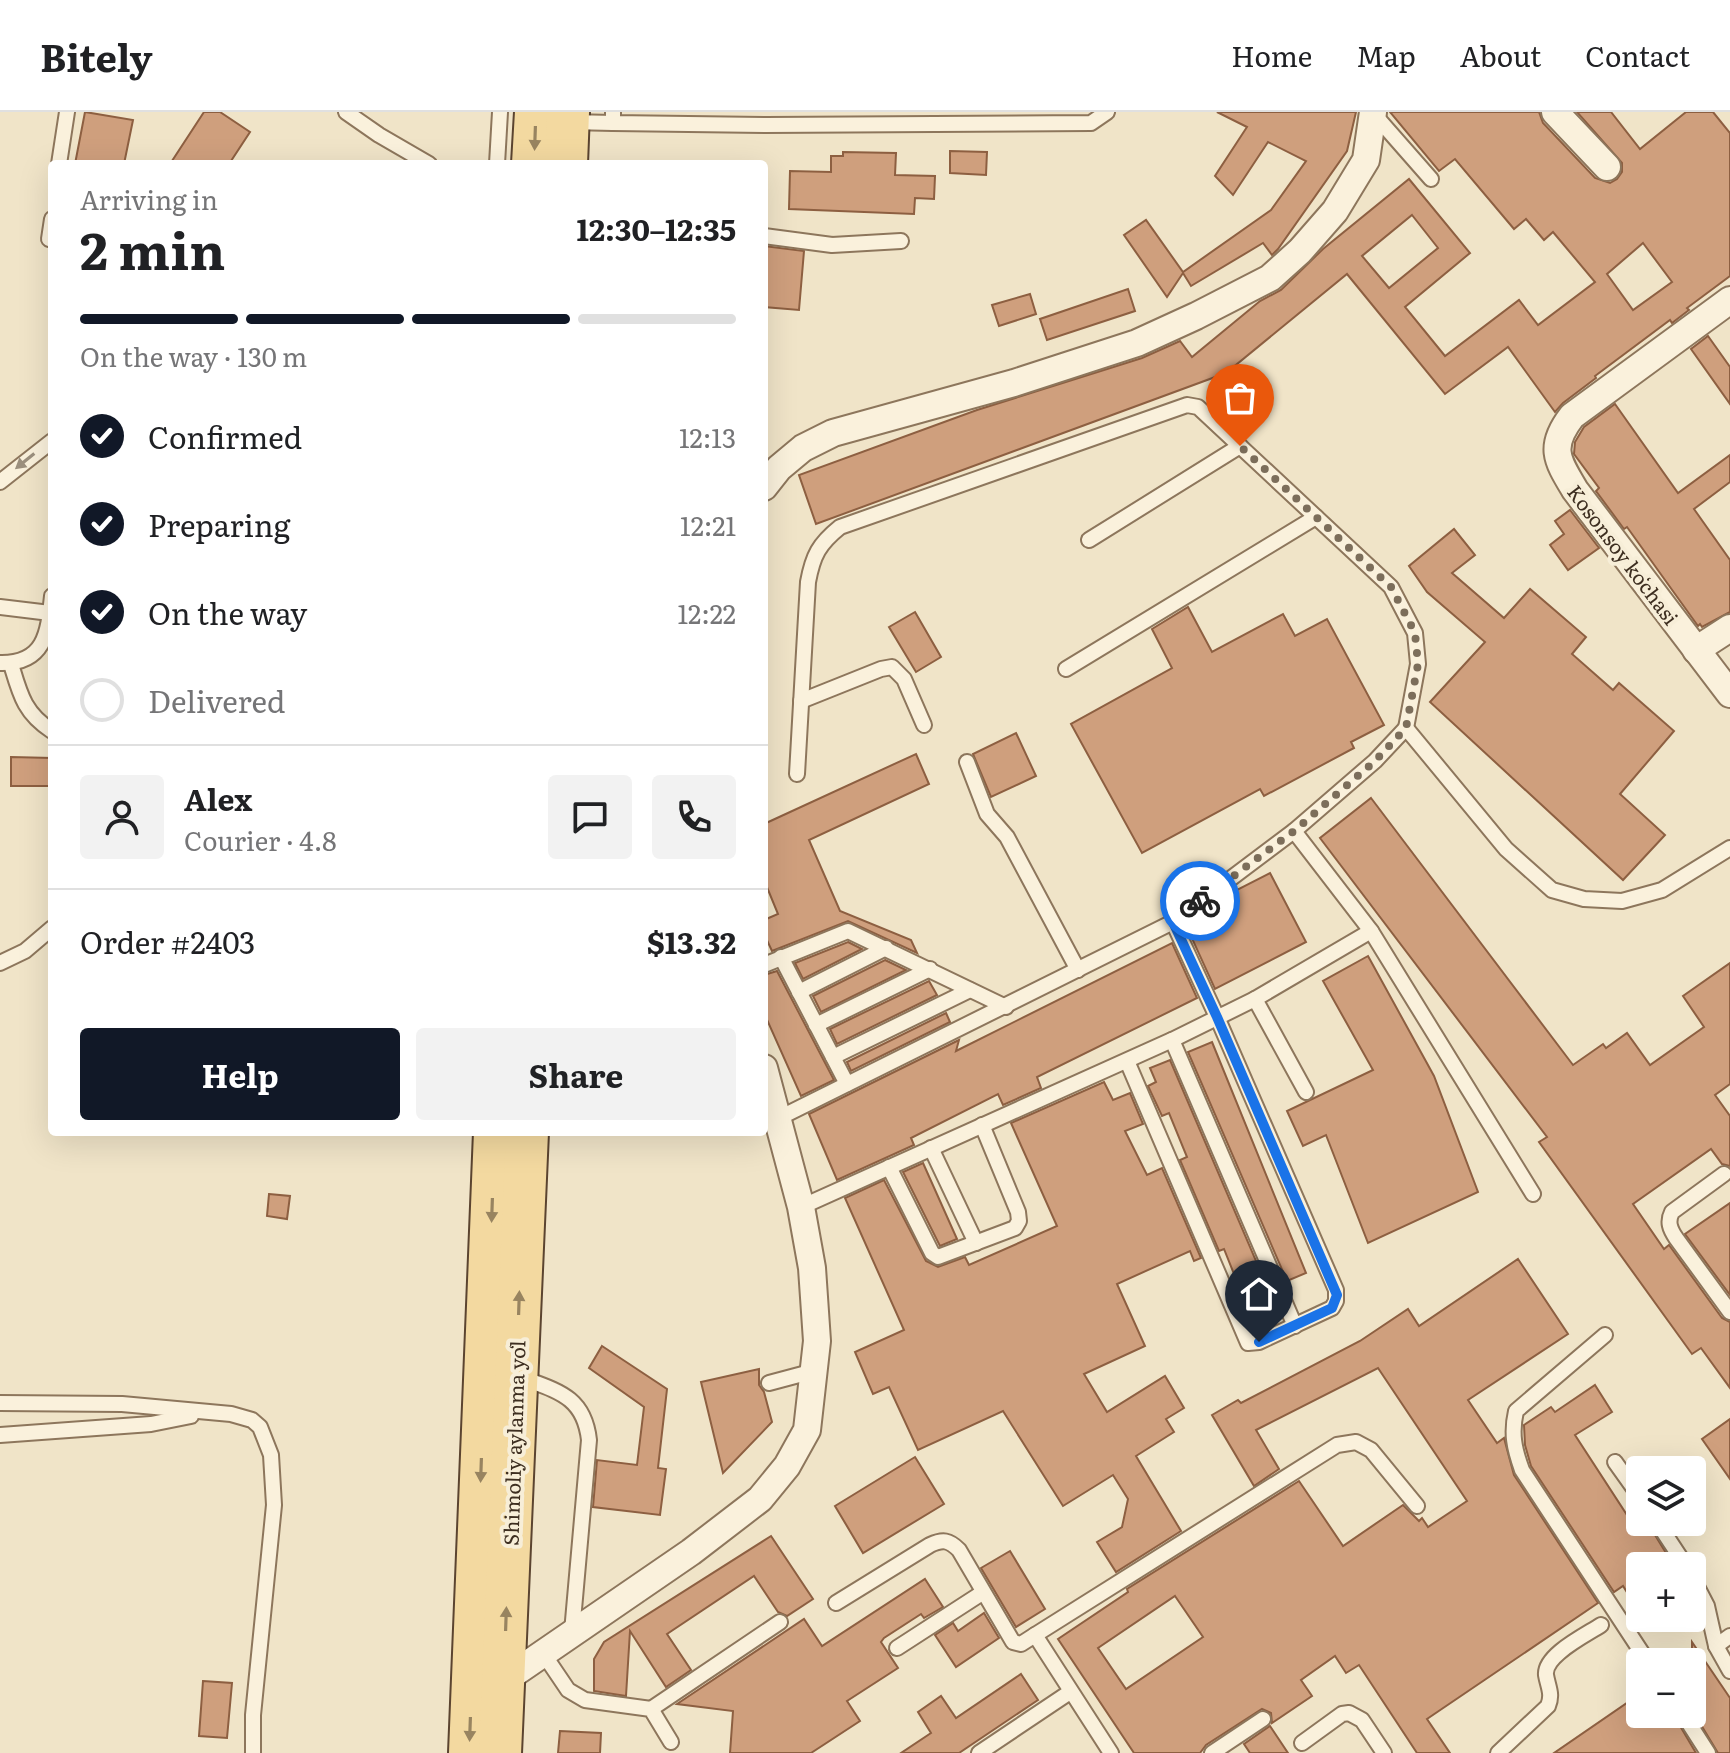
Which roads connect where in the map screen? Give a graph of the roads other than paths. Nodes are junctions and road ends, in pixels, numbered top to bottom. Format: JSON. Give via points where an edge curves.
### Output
{"nodes":[{"id":1,"x":67,"y":112,"type":"edge"},
{"id":2,"x":346,"y":112,"type":"edge"},
{"id":3,"x":500,"y":112,"type":"edge"},
{"id":4,"x":1107,"y":112,"type":"edge"},
{"id":5,"x":1372,"y":112,"type":"edge"},
{"id":6,"x":1555,"y":112,"type":"edge"},
{"id":7,"x":557,"y":115,"type":"edge"},
{"id":8,"x":613,"y":117,"type":"edge"},
{"id":9,"x":766,"y":119,"type":"edge"},
{"id":10,"x":60,"y":160,"type":"edge"},
{"id":11,"x":422,"y":160,"type":"edge"},
{"id":12,"x":497,"y":160,"type":"edge"},
{"id":13,"x":535,"y":160,"type":"edge"},
{"id":14,"x":565,"y":160,"type":"edge"},
{"id":15,"x":1607,"y":167,"type":"dead end"},
{"id":16,"x":1431,"y":179,"type":"dead end"},
{"id":17,"x":768,"y":237,"type":"edge"},
{"id":18,"x":901,"y":241,"type":"dead end"},
{"id":19,"x":1730,"y":300,"type":"edge"},
{"id":20,"x":48,"y":444,"type":"edge"},
{"id":21,"x":1240,"y":446,"type":"junction"},
{"id":22,"x":0,"y":482,"type":"edge"},
{"id":23,"x":768,"y":482,"type":"edge"},
{"id":24,"x":1316,"y":517,"type":"junction"},
{"id":25,"x":1089,"y":540,"type":"dead end"},
{"id":26,"x":0,"y":607,"type":"edge"},
{"id":27,"x":48,"y":613,"type":"edge"},
{"id":28,"x":48,"y":624,"type":"edge"},
{"id":29,"x":1730,"y":628,"type":"edge"},
{"id":30,"x":1696,"y":650,"type":"junction"},
{"id":31,"x":5,"y":664,"type":"edge"},
{"id":32,"x":1066,"y":669,"type":"dead end"},
{"id":33,"x":1730,"y":694,"type":"edge"},
{"id":34,"x":801,"y":701,"type":"junction"},
{"id":35,"x":924,"y":725,"type":"dead end"},
{"id":36,"x":1406,"y":728,"type":"junction"},
{"id":37,"x":48,"y":729,"type":"edge"},
{"id":38,"x":967,"y":762,"type":"dead end"},
{"id":39,"x":797,"y":774,"type":"dead end"},
{"id":40,"x":1294,"y":831,"type":"junction"},
{"id":41,"x":1730,"y":848,"type":"edge"},
{"id":42,"x":1173,"y":922,"type":"junction"},
{"id":43,"x":48,"y":931,"type":"edge"},
{"id":44,"x":1371,"y":931,"type":"junction"},
{"id":45,"x":886,"y":948,"type":"junction"},
{"id":46,"x":781,"y":957,"type":"junction"},
{"id":47,"x":0,"y":963,"type":"edge"},
{"id":48,"x":768,"y":963,"type":"edge"},
{"id":49,"x":930,"y":969,"type":"junction"},
{"id":50,"x":1078,"y":970,"type":"junction"},
{"id":51,"x":970,"y":990,"type":"junction"},
{"id":52,"x":799,"y":992,"type":"junction"},
{"id":53,"x":1255,"y":999,"type":"junction"},
{"id":54,"x":1006,"y":1007,"type":"junction"},
{"id":55,"x":1217,"y":1017,"type":"junction"},
{"id":56,"x":816,"y":1025,"type":"junction"},
{"id":57,"x":1172,"y":1040,"type":"junction"},
{"id":58,"x":833,"y":1057,"type":"junction"},
{"id":59,"x":1127,"y":1061,"type":"junction"},
{"id":60,"x":768,"y":1081,"type":"edge"},
{"id":61,"x":847,"y":1084,"type":"junction"},
{"id":62,"x":1306,"y":1092,"type":"dead end"},
{"id":63,"x":779,"y":1118,"type":"junction"},
{"id":64,"x":982,"y":1125,"type":"junction"},
{"id":65,"x":495,"y":1136,"type":"edge"},
{"id":66,"x":527,"y":1136,"type":"edge"},
{"id":67,"x":931,"y":1148,"type":"junction"},
{"id":68,"x":889,"y":1167,"type":"junction"},
{"id":69,"x":1724,"y":1174,"type":"dead end"},
{"id":70,"x":1533,"y":1194,"type":"dead end"},
{"id":71,"x":801,"y":1207,"type":"junction"},
{"id":72,"x":976,"y":1243,"type":"junction"},
{"id":73,"x":1730,"y":1312,"type":"edge"},
{"id":74,"x":1295,"y":1326,"type":"junction"},
{"id":75,"x":1605,"y":1335,"type":"dead end"},
{"id":76,"x":814,"y":1371,"type":"junction"},
{"id":77,"x":516,"y":1376,"type":"junction"},
{"id":78,"x":769,"y":1383,"type":"dead end"},
{"id":79,"x":0,"y":1403,"type":"edge"},
{"id":80,"x":207,"y":1412,"type":"junction"},
{"id":81,"x":0,"y":1435,"type":"edge"},
{"id":82,"x":1615,"y":1462,"type":"dead end"},
{"id":83,"x":1626,"y":1477,"type":"edge"},
{"id":84,"x":1417,"y":1506,"type":"dead end"},
{"id":85,"x":982,"y":1593,"type":"junction"},
{"id":86,"x":836,"y":1603,"type":"dead end"},
{"id":87,"x":1706,"y":1604,"type":"edge"},
{"id":88,"x":780,"y":1622,"type":"dead end"},
{"id":89,"x":1601,"y":1625,"type":"dead end"},
{"id":90,"x":572,"y":1633,"type":"junction"},
{"id":91,"x":1035,"y":1635,"type":"junction"},
{"id":92,"x":1730,"y":1636,"type":"edge"},
{"id":93,"x":1716,"y":1646,"type":"junction"},
{"id":94,"x":897,"y":1648,"type":"dead end"},
{"id":95,"x":1639,"y":1648,"type":"edge"},
{"id":96,"x":543,"y":1653,"type":"junction"},
{"id":97,"x":1730,"y":1671,"type":"edge"},
{"id":98,"x":503,"y":1681,"type":"junction"},
{"id":99,"x":1070,"y":1692,"type":"junction"},
{"id":100,"x":651,"y":1709,"type":"junction"},
{"id":101,"x":1263,"y":1719,"type":"dead end"},
{"id":102,"x":1692,"y":1728,"type":"edge"},
{"id":103,"x":671,"y":1742,"type":"dead end"},
{"id":104,"x":1302,"y":1743,"type":"dead end"},
{"id":105,"x":253,"y":1753,"type":"edge"},
{"id":106,"x":470,"y":1753,"type":"edge"},
{"id":107,"x":500,"y":1753,"type":"edge"},
{"id":108,"x":979,"y":1753,"type":"edge"},
{"id":109,"x":1111,"y":1753,"type":"edge"},
{"id":110,"x":1212,"y":1753,"type":"edge"},
{"id":111,"x":1384,"y":1753,"type":"edge"},
{"id":112,"x":1498,"y":1753,"type":"edge"},
{"id":113,"x":1708,"y":1753,"type":"edge"}],
"edges":[{"from":1,"to":10,"type":"lane"},
{"from":2,"to":11,"type":"lane"},
{"from":3,"to":12,"type":"lane"},
{"from":4,"to":9,"type":"lane","via":[[1091,123]]},
{"from":5,"to":16,"type":"lane"},
{"from":5,"to":23,"type":"street","via":[[1366,160],[1335,211],[1270,278],[1137,343],[833,433],[803,448]]},
{"from":6,"to":15,"type":"street"},
{"from":7,"to":8,"type":"lane"},
{"from":7,"to":13,"type":"main road","one_way":true},
{"from":7,"to":14,"type":"main road"},
{"from":8,"to":9,"type":"lane"},
{"from":17,"to":18,"type":"lane","via":[[832,245]]},
{"from":19,"to":30,"type":"street","name":"Kosonsoy koʻchasi","via":[[1572,416],[1560,432],[1557,448],[1575,490]]},
{"from":20,"to":22,"type":"lane","one_way":true},
{"from":21,"to":24,"type":"lane"},
{"from":21,"to":25,"type":"lane"},
{"from":21,"to":34,"type":"lane","via":[[1198,407],[1187,405],[840,527],[823,541],[812,563]]},
{"from":24,"to":32,"type":"lane"},
{"from":24,"to":36,"type":"lane","via":[[1391,587],[1415,633],[1418,664]]},
{"from":26,"to":27,"type":"lane"},
{"from":28,"to":31,"type":"lane","via":[[35,654]]},
{"from":29,"to":30,"type":"street"},
{"from":30,"to":33,"type":"street","name":"Kosonsoy koʻchasi"},
{"from":31,"to":37,"type":"lane","via":[[23,704]]},
{"from":34,"to":35,"type":"lane","via":[[892,667],[904,679]]},
{"from":34,"to":39,"type":"lane"},
{"from":36,"to":40,"type":"lane"},
{"from":36,"to":41,"type":"lane","via":[[1506,849],[1552,890],[1622,901],[1662,890]]},
{"from":38,"to":50,"type":"lane","via":[[987,814],[1007,837]]},
{"from":40,"to":42,"type":"lane"},
{"from":40,"to":44,"type":"lane"},
{"from":42,"to":50,"type":"lane"},
{"from":42,"to":55,"type":"lane"},
{"from":43,"to":47,"type":"lane"},
{"from":44,"to":53,"type":"lane"},
{"from":44,"to":70,"type":"lane"},
{"from":45,"to":46,"type":"lane","via":[[848,931]]},
{"from":45,"to":49,"type":"lane"},
{"from":45,"to":52,"type":"lane"},
{"from":46,"to":48,"type":"lane"},
{"from":46,"to":52,"type":"lane"},
{"from":49,"to":51,"type":"lane"},
{"from":49,"to":56,"type":"lane"},
{"from":50,"to":54,"type":"lane"},
{"from":51,"to":54,"type":"lane"},
{"from":51,"to":58,"type":"lane"},
{"from":52,"to":56,"type":"lane"},
{"from":53,"to":55,"type":"lane"},
{"from":53,"to":62,"type":"lane"},
{"from":54,"to":61,"type":"lane"},
{"from":55,"to":57,"type":"lane"},
{"from":55,"to":74,"type":"lane","via":[[1337,1295],[1332,1308]]},
{"from":56,"to":58,"type":"lane"},
{"from":57,"to":59,"type":"lane"},
{"from":57,"to":74,"type":"lane"},
{"from":58,"to":61,"type":"lane"},
{"from":59,"to":64,"type":"lane"},
{"from":59,"to":74,"type":"lane","via":[[1245,1339],[1252,1344]]},
{"from":60,"to":63,"type":"street"},
{"from":61,"to":63,"type":"lane"},
{"from":63,"to":71,"type":"street"},
{"from":64,"to":67,"type":"lane"},
{"from":64,"to":72,"type":"lane","via":[[1019,1221],[1015,1228]]},
{"from":65,"to":106,"type":"main road","name":"Shimoliy aylanma yoʻl","one_way":true},
{"from":77,"to":66,"type":"main road","name":"Shimoliy aylanma yoʻl","one_way":true},
{"from":67,"to":68,"type":"lane"},
{"from":67,"to":72,"type":"lane"},
{"from":68,"to":71,"type":"lane"},
{"from":68,"to":72,"type":"lane","via":[[932,1253],[944,1257]]},
{"from":69,"to":73,"type":"lane","via":[[1672,1212],[1669,1228]]},
{"from":71,"to":76,"type":"street","via":[[812,1268]]},
{"from":75,"to":95,"type":"lane","via":[[1516,1411],[1513,1445],[1522,1470]]},
{"from":76,"to":78,"type":"lane"},
{"from":76,"to":90,"type":"street","via":[[807,1430],[760,1499]]},
{"from":77,"to":90,"type":"lane","via":[[554,1390],[577,1405],[587,1420]]},
{"from":98,"to":77,"type":"main road","name":"Shimoliy aylanma yoʻl","one_way":true},
{"from":79,"to":80,"type":"lane","via":[[122,1404]]},
{"from":80,"to":81,"type":"lane","via":[[151,1424]]},
{"from":80,"to":105,"type":"lane","via":[[252,1420],[271,1455],[274,1505]]},
{"from":82,"to":83,"type":"lane"},
{"from":84,"to":91,"type":"lane","via":[[1371,1450],[1356,1442],[1337,1445]]},
{"from":85,"to":86,"type":"lane","via":[[959,1550],[939,1540]]},
{"from":85,"to":91,"type":"lane","via":[[1013,1642],[1021,1644]]},
{"from":85,"to":94,"type":"lane"},
{"from":87,"to":93,"type":"lane"},
{"from":88,"to":100,"type":"lane"},
{"from":89,"to":112,"type":"lane","via":[[1552,1658],[1546,1672],[1552,1697],[1548,1706]]},
{"from":90,"to":96,"type":"street"},
{"from":91,"to":99,"type":"lane"},
{"from":92,"to":93,"type":"lane"},
{"from":93,"to":97,"type":"lane"},
{"from":96,"to":98,"type":"street"},
{"from":96,"to":100,"type":"lane","via":[[568,1690],[585,1700]]},
{"from":98,"to":107,"type":"main road","name":"Shimoliy aylanma yoʻl"},
{"from":99,"to":108,"type":"lane"},
{"from":99,"to":109,"type":"lane"},
{"from":100,"to":103,"type":"lane"},
{"from":101,"to":110,"type":"lane"},
{"from":102,"to":113,"type":"lane"},
{"from":104,"to":111,"type":"lane","via":[[1349,1713],[1362,1720]]}]}
